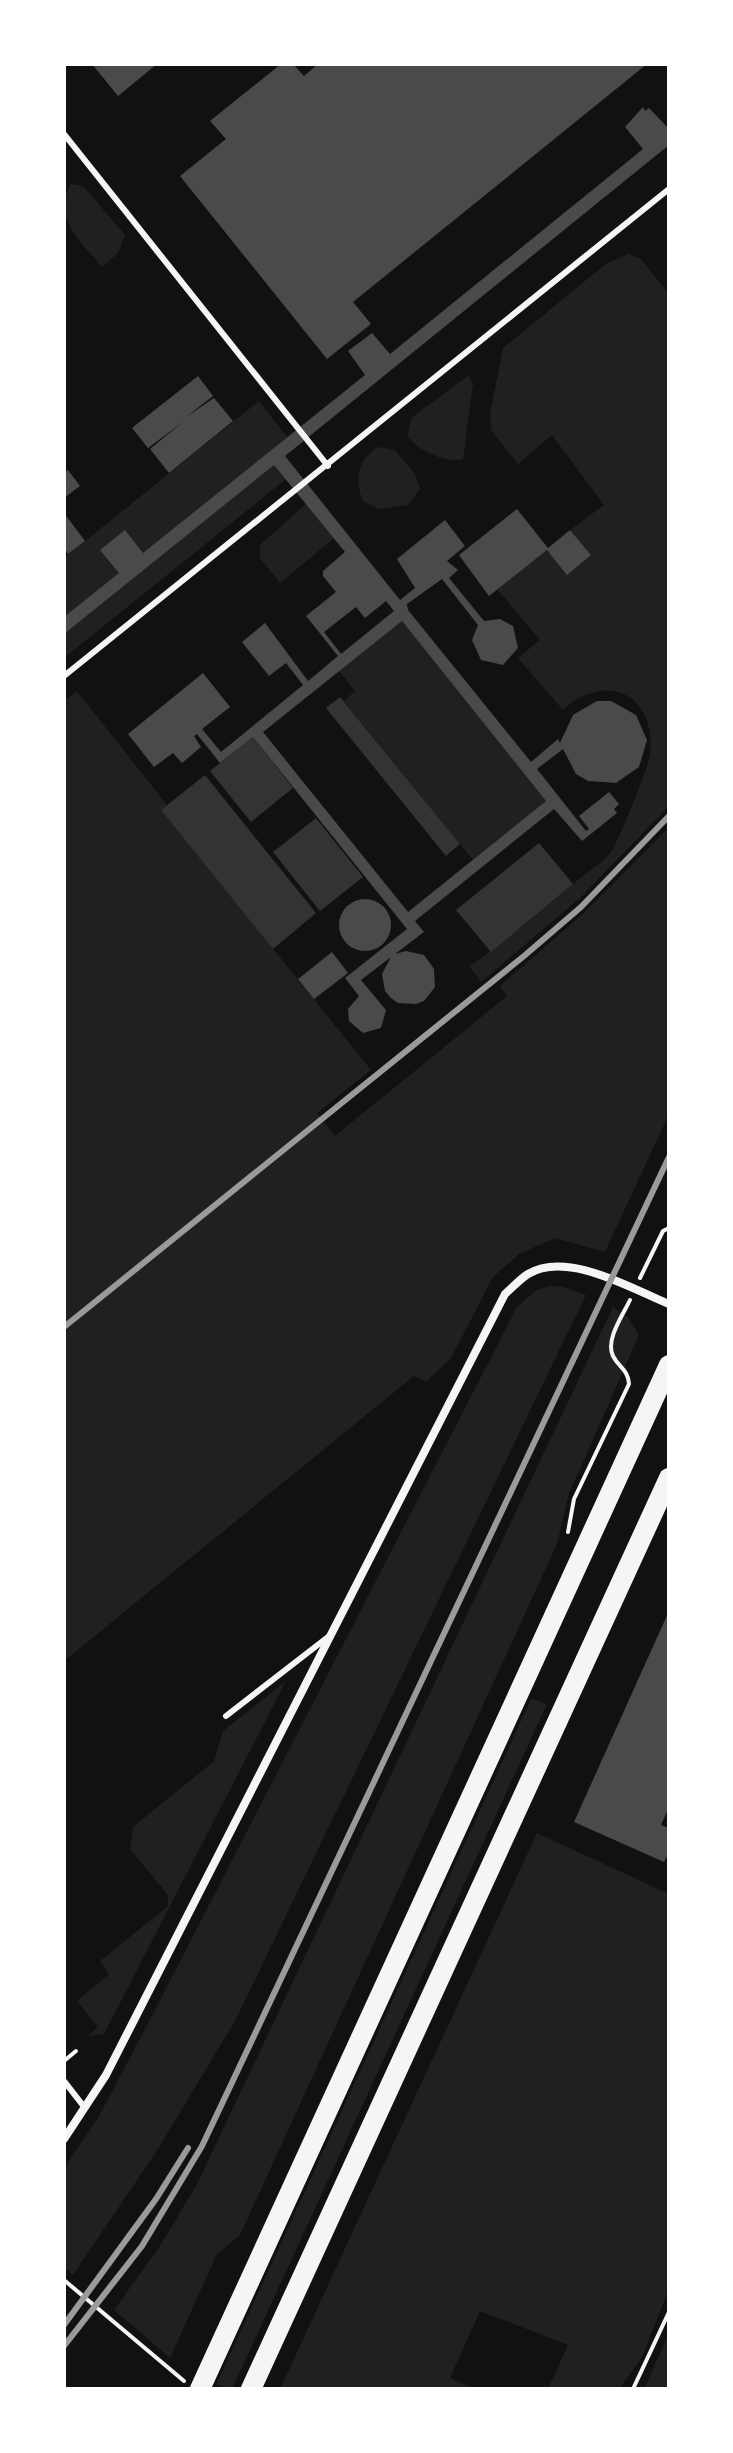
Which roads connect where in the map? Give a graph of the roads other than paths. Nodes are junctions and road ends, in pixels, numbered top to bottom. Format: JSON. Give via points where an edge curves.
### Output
{"nodes":[{"id":1,"x":64,"y":134,"type":"edge"},
{"id":2,"x":669,"y":189,"type":"edge"},
{"id":3,"x":328,"y":466,"type":"junction"},
{"id":4,"x":64,"y":676,"type":"edge"},
{"id":5,"x":669,"y":1304,"type":"edge"},
{"id":6,"x":669,"y":1365,"type":"edge"},
{"id":7,"x":669,"y":1478,"type":"edge"},
{"id":8,"x":331,"y":1635,"type":"junction"},
{"id":9,"x":226,"y":1716,"type":"dead end"},
{"id":10,"x":64,"y":2081,"type":"edge"},
{"id":11,"x":85,"y":2108,"type":"junction"},
{"id":12,"x":64,"y":2139,"type":"edge"},
{"id":13,"x":194,"y":2386,"type":"edge"},
{"id":14,"x":251,"y":2389,"type":"edge"}],
"edges":[{"from":1,"to":3,"type":"lane"},
{"from":2,"to":3,"type":"lane"},
{"from":3,"to":4,"type":"lane"},
{"from":5,"to":8,"type":"street","via":[[586,1269],[559,1267],[529,1272],[505,1294]]},
{"from":6,"to":13,"type":"main road"},
{"from":7,"to":14,"type":"main road"},
{"from":8,"to":9,"type":"lane"},
{"from":8,"to":11,"type":"street"},
{"from":10,"to":11,"type":"lane"},
{"from":11,"to":12,"type":"street"}]}
